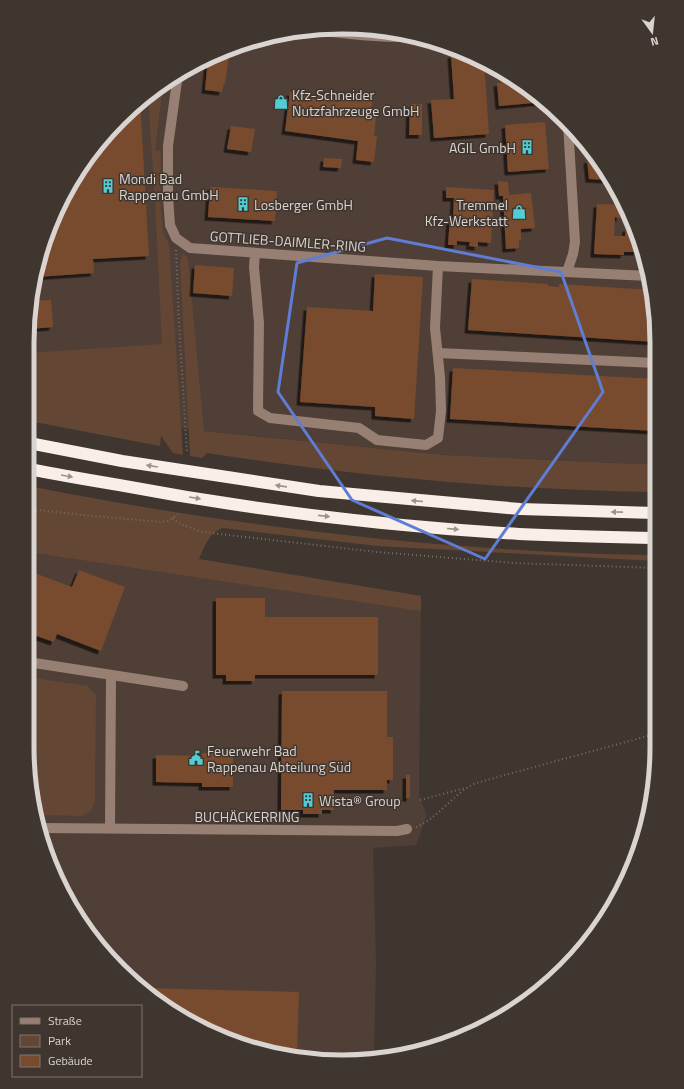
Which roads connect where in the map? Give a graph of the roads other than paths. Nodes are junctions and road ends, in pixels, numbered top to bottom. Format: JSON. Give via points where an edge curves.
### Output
{"nodes":[{"id":1,"x":177,"y":82,"type":"edge"},
{"id":2,"x":569,"y":133,"type":"edge"},
{"id":3,"x":255,"y":253,"type":"junction"},
{"id":4,"x":438,"y":266,"type":"junction"},
{"id":5,"x":567,"y":272,"type":"junction"},
{"id":6,"x":643,"y":276,"type":"edge"},
{"id":7,"x":438,"y":353,"type":"junction"},
{"id":8,"x":650,"y":363,"type":"edge"},
{"id":9,"x":34,"y":444,"type":"edge"},
{"id":10,"x":34,"y":469,"type":"edge"},
{"id":11,"x":650,"y":513,"type":"edge"},
{"id":12,"x":650,"y":538,"type":"edge"},
{"id":13,"x":34,"y":663,"type":"edge"},
{"id":14,"x":111,"y":676,"type":"junction"},
{"id":15,"x":183,"y":686,"type":"dead end"},
{"id":16,"x":44,"y":828,"type":"edge"},
{"id":17,"x":110,"y":829,"type":"junction"},
{"id":18,"x":408,"y":830,"type":"road end"}],
"edges":[{"from":1,"to":3,"type":"street","name":"GOTTLIEB-DAIMLER-RING","via":[[168,146],[170,226],[176,238],[190,248]]},
{"from":2,"to":5,"type":"street","via":[[575,242],[574,254]]},
{"from":3,"to":4,"type":"street","name":"GOTTLIEB-DAIMLER-RING"},
{"from":3,"to":7,"type":"street","via":[[259,323],[258,411],[270,418],[359,428],[377,440],[426,445],[438,438]]},
{"from":4,"to":5,"type":"street","name":"GOTTLIEB-DAIMLER-RING"},
{"from":4,"to":7,"type":"street","via":[[435,328]]},
{"from":5,"to":6,"type":"street","name":"GOTTLIEB-DAIMLER-RING"},
{"from":7,"to":8,"type":"street"},
{"from":11,"to":9,"type":"highway","one_way":true,"via":[[520,509],[319,491],[122,461]]},
{"from":10,"to":12,"type":"highway","one_way":true,"via":[[163,494],[321,516],[497,532]]},
{"from":13,"to":14,"type":"street"},
{"from":14,"to":15,"type":"street"},
{"from":14,"to":17,"type":"street"},
{"from":16,"to":17,"type":"street","name":"BUCHÄCKERRING"},
{"from":17,"to":18,"type":"street","name":"BUCHÄCKERRING"}]}
